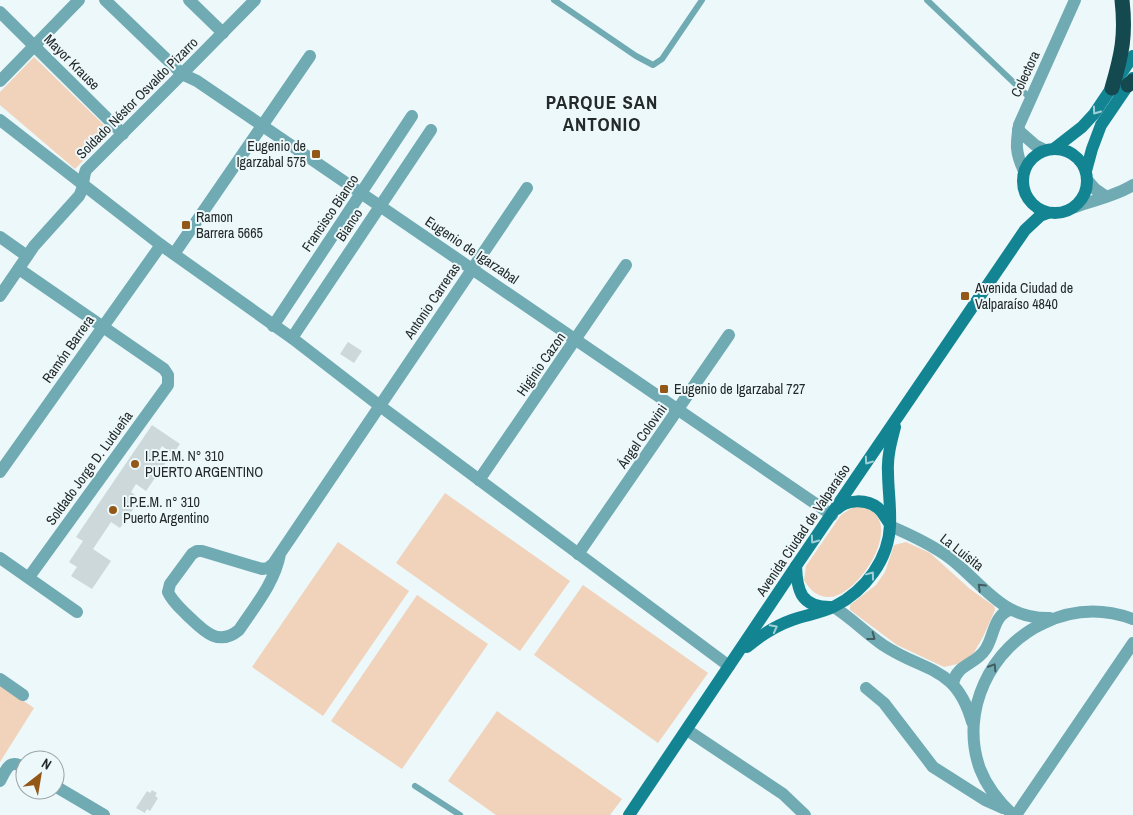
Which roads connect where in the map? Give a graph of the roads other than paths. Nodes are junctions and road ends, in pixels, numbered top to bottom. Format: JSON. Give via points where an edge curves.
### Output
{"nodes":[{"id":1,"x":79,"y":0,"type":"edge"},
{"id":2,"x":105,"y":0,"type":"edge"},
{"id":3,"x":189,"y":0,"type":"edge"},
{"id":4,"x":255,"y":0,"type":"edge"},
{"id":5,"x":554,"y":0,"type":"edge"},
{"id":6,"x":702,"y":0,"type":"edge"},
{"id":7,"x":927,"y":0,"type":"edge"},
{"id":8,"x":1075,"y":0,"type":"edge"},
{"id":9,"x":1122,"y":0,"type":"edge"},
{"id":10,"x":0,"y":12,"type":"edge"},
{"id":11,"x":223,"y":33,"type":"junction"},
{"id":12,"x":35,"y":46,"type":"junction"},
{"id":13,"x":310,"y":56,"type":"dead end"},
{"id":14,"x":1133,"y":56,"type":"edge"},
{"id":15,"x":182,"y":74,"type":"junction"},
{"id":16,"x":0,"y":81,"type":"edge"},
{"id":17,"x":1131,"y":81,"type":"edge"},
{"id":18,"x":1112,"y":88,"type":"junction"},
{"id":19,"x":1030,"y":98,"type":"junction"},
{"id":20,"x":412,"y":116,"type":"dead end"},
{"id":21,"x":0,"y":120,"type":"edge"},
{"id":22,"x":263,"y":126,"type":"junction"},
{"id":23,"x":431,"y":130,"type":"dead end"},
{"id":24,"x":1018,"y":130,"type":"junction"},
{"id":25,"x":123,"y":134,"type":"junction"},
{"id":26,"x":1050,"y":149,"type":"junction"},
{"id":27,"x":1024,"y":171,"type":"junction"},
{"id":28,"x":1087,"y":176,"type":"junction"},
{"id":29,"x":84,"y":186,"type":"junction"},
{"id":30,"x":527,"y":188,"type":"dead end"},
{"id":31,"x":1129,"y":188,"type":"edge"},
{"id":32,"x":361,"y":194,"type":"junction"},
{"id":33,"x":1106,"y":196,"type":"junction"},
{"id":34,"x":1029,"y":200,"type":"junction"},
{"id":35,"x":380,"y":206,"type":"junction"},
{"id":36,"x":1075,"y":207,"type":"junction"},
{"id":37,"x":1048,"y":213,"type":"junction"},
{"id":38,"x":1024,"y":230,"type":"junction"},
{"id":39,"x":0,"y":237,"type":"edge"},
{"id":40,"x":161,"y":245,"type":"junction"},
{"id":41,"x":174,"y":254,"type":"junction"},
{"id":42,"x":27,"y":256,"type":"junction"},
{"id":43,"x":626,"y":265,"type":"dead end"},
{"id":44,"x":473,"y":268,"type":"junction"},
{"id":45,"x":19,"y":269,"type":"junction"},
{"id":46,"x":0,"y":296,"type":"edge"},
{"id":47,"x":103,"y":326,"type":"junction"},
{"id":48,"x":274,"y":326,"type":"junction"},
{"id":49,"x":729,"y":335,"type":"dead end"},
{"id":50,"x":292,"y":338,"type":"junction"},
{"id":51,"x":576,"y":340,"type":"junction"},
{"id":52,"x":380,"y":406,"type":"junction"},
{"id":53,"x":679,"y":409,"type":"junction"},
{"id":54,"x":896,"y":421,"type":"junction"},
{"id":55,"x":0,"y":472,"type":"edge"},
{"id":56,"x":479,"y":480,"type":"junction"},
{"id":57,"x":832,"y":514,"type":"junction"},
{"id":58,"x":890,"y":526,"type":"junction"},
{"id":59,"x":280,"y":554,"type":"junction"},
{"id":60,"x":578,"y":554,"type":"junction"},
{"id":61,"x":0,"y":558,"type":"edge"},
{"id":62,"x":796,"y":566,"type":"junction"},
{"id":63,"x":29,"y":578,"type":"junction"},
{"id":64,"x":834,"y":607,"type":"junction"},
{"id":65,"x":77,"y":612,"type":"dead end"},
{"id":66,"x":1015,"y":612,"type":"junction"},
{"id":67,"x":1055,"y":618,"type":"junction"},
{"id":68,"x":1133,"y":619,"type":"edge"},
{"id":69,"x":1022,"y":635,"type":"junction"},
{"id":70,"x":1133,"y":643,"type":"edge"},
{"id":71,"x":732,"y":662,"type":"junction"},
{"id":72,"x":0,"y":679,"type":"edge"},
{"id":73,"x":953,"y":683,"type":"junction"},
{"id":74,"x":866,"y":688,"type":"dead end"},
{"id":75,"x":982,"y":689,"type":"junction"},
{"id":76,"x":961,"y":694,"type":"junction"},
{"id":77,"x":23,"y":695,"type":"dead end"},
{"id":78,"x":686,"y":730,"type":"junction"},
{"id":79,"x":974,"y":730,"type":"junction"},
{"id":80,"x":15,"y":764,"type":"edge"},
{"id":81,"x":0,"y":781,"type":"edge"},
{"id":82,"x":415,"y":786,"type":"dead end"},
{"id":83,"x":65,"y":792,"type":"edge"},
{"id":84,"x":99,"y":814,"type":"edge"},
{"id":85,"x":1012,"y":814,"type":"edge"},
{"id":86,"x":460,"y":815,"type":"edge"},
{"id":87,"x":629,"y":815,"type":"edge"},
{"id":88,"x":805,"y":815,"type":"edge"}],
"edges":[{"from":1,"to":12,"type":"street"},
{"from":2,"to":15,"type":"street","name":"Eugenio de Igarzabal"},
{"from":3,"to":11,"type":"street"},
{"from":4,"to":11,"type":"street","name":"Soldado Néstor Osvaldo Pizarro"},
{"from":5,"to":6,"type":"lane","via":[[653,65],[662,59]]},
{"from":7,"to":19,"type":"lane"},
{"from":8,"to":19,"type":"street","name":"Colectora"},
{"from":9,"to":18,"type":"highway","via":[[1123,47]]},
{"from":10,"to":12,"type":"street","name":"Mayor Krause"},
{"from":11,"to":15,"type":"street","name":"Soldado Néstor Osvaldo Pizarro"},
{"from":12,"to":16,"type":"street"},
{"from":12,"to":25,"type":"street","name":"Mayor Krause"},
{"from":13,"to":22,"type":"street"},
{"from":14,"to":18,"type":"main road"},
{"from":15,"to":22,"type":"street","name":"Eugenio de Igarzabal"},
{"from":15,"to":25,"type":"street","name":"Soldado Néstor Osvaldo Pizarro"},
{"from":17,"to":28,"type":"main road","via":[[1101,125]]},
{"from":18,"to":26,"type":"main road","one_way":true,"via":[[1087,122]]},
{"from":19,"to":24,"type":"street","name":"Colectora"},
{"from":20,"to":32,"type":"street","name":"Francisco Bianco"},
{"from":21,"to":29,"type":"street"},
{"from":22,"to":32,"type":"street","name":"Eugenio de Igarzabal"},
{"from":22,"to":41,"type":"street"},
{"from":23,"to":35,"type":"street","name":"Bianco"},
{"from":24,"to":26,"type":"street","via":[[1035,145]]},
{"from":24,"to":27,"type":"street","name":"Colectora","via":[[1016,146]]},
{"from":25,"to":29,"type":"street","name":"Soldado Néstor Osvaldo Pizarro","via":[[86,170]]},
{"from":26,"to":27,"type":"main road","via":[[1036,154]]},
{"from":26,"to":28,"type":"main road","via":[[1065,150],[1075,155],[1082,162]]},
{"from":27,"to":34,"type":"main road","via":[[1022,181]]},
{"from":28,"to":33,"type":"street","via":[[1095,189]]},
{"from":28,"to":36,"type":"main road","via":[[1086,191]]},
{"from":29,"to":40,"type":"street"},
{"from":29,"to":42,"type":"street","name":"Soldado Néstor Osvaldo Pizarro"},
{"from":30,"to":44,"type":"street","name":"Antonio Carreras"},
{"from":31,"to":33,"type":"street"},
{"from":32,"to":35,"type":"street","name":"Eugenio de Igarzabal"},
{"from":32,"to":48,"type":"street","name":"Francisco Bianco"},
{"from":33,"to":36,"type":"street"},
{"from":34,"to":37,"type":"main road"},
{"from":34,"to":38,"type":"main road","name":"Avenida Ciudad de Valparaíso"},
{"from":35,"to":44,"type":"street","name":"Eugenio de Igarzabal"},
{"from":35,"to":50,"type":"street","name":"Bianco"},
{"from":36,"to":37,"type":"main road","via":[[1066,212]]},
{"from":37,"to":38,"type":"main road","name":"Avenida Ciudad de Valparaíso"},
{"from":38,"to":54,"type":"main road","name":"Avenida Ciudad de Valparaíso"},
{"from":39,"to":42,"type":"street"},
{"from":40,"to":41,"type":"street"},
{"from":40,"to":47,"type":"street","name":"Ramón Barrera"},
{"from":41,"to":48,"type":"street"},
{"from":42,"to":45,"type":"street","name":"Soldado Néstor Osvaldo Pizarro"},
{"from":43,"to":51,"type":"street","name":"Higinio Cazon"},
{"from":44,"to":51,"type":"street","name":"Eugenio de Igarzabal"},
{"from":44,"to":52,"type":"street","name":"Antonio Carreras"},
{"from":45,"to":46,"type":"street","name":"Soldado Néstor Osvaldo Pizarro"},
{"from":45,"to":47,"type":"street"},
{"from":47,"to":55,"type":"street","name":"Ramón Barrera"},
{"from":47,"to":63,"type":"street","name":"Soldado Jorge D. Ludueña","via":[[164,369],[168,385]]},
{"from":48,"to":50,"type":"street"},
{"from":49,"to":53,"type":"street","name":"Ángel Colovini"},
{"from":50,"to":52,"type":"street"},
{"from":51,"to":53,"type":"street","name":"Eugenio de Igarzabal"},
{"from":51,"to":56,"type":"street","name":"Higinio Cazon"},
{"from":52,"to":56,"type":"street"},
{"from":52,"to":59,"type":"street","name":"Antonio Carreras"},
{"from":53,"to":57,"type":"street","name":"Eugenio de Igarzabal"},
{"from":53,"to":60,"type":"street","name":"Ángel Colovini"},
{"from":54,"to":57,"type":"main road","name":"Avenida Ciudad de Valparaíso","one_way":true},
{"from":54,"to":58,"type":"main road","name":"Avenida Ciudad de Valparaíso","via":[[888,470]]},
{"from":56,"to":60,"type":"street"},
{"from":57,"to":58,"type":"main road","via":[[841,505],[854,501],[873,504],[880,508]]},
{"from":57,"to":62,"type":"main road","name":"Avenida Ciudad de Valparaíso","one_way":true},
{"from":64,"to":58,"type":"main road","name":"Avenida Ciudad de Valparaíso","one_way":true,"via":[[859,589],[874,572],[882,558]]},
{"from":66,"to":58,"type":"street","name":"La Luisita","one_way":true,"via":[[993,599],[951,560]]},
{"from":59,"to":59,"type":"street","via":[[272,579],[232,636],[223,638],[202,630],[168,592],[170,584],[197,551],[262,569],[268,568]]},
{"from":60,"to":71,"type":"street"},
{"from":61,"to":63,"type":"street"},
{"from":62,"to":64,"type":"main road","via":[[800,594],[816,606]]},
{"from":62,"to":71,"type":"main road","name":"Avenida Ciudad de Valparaíso"},
{"from":63,"to":65,"type":"street"},
{"from":71,"to":64,"type":"main road","name":"Avenida Ciudad de Valparaíso","one_way":true,"via":[[758,638],[776,627]]},
{"from":64,"to":73,"type":"street","name":"La Luisita","one_way":true,"via":[[885,646]]},
{"from":66,"to":67,"type":"street","name":"La Luisita","via":[[1038,618]]},
{"from":66,"to":69,"type":"street","via":[[1026,625]]},
{"from":66,"to":73,"type":"street","via":[[1006,612],[998,620],[986,649],[960,670]]},
{"from":67,"to":68,"type":"street","name":"La Luisita","via":[[1102,611]]},
{"from":67,"to":69,"type":"street","name":"La Luisita"},
{"from":75,"to":69,"type":"street","name":"La Luisita","one_way":true,"via":[[996,662]]},
{"from":70,"to":85,"type":"street"},
{"from":71,"to":78,"type":"main road","name":"Avenida Ciudad de Valparaíso"},
{"from":72,"to":77,"type":"street"},
{"from":73,"to":76,"type":"street","name":"La Luisita"},
{"from":74,"to":85,"type":"street","via":[[884,703],[933,767]]},
{"from":75,"to":76,"type":"street","via":[[971,696]]},
{"from":75,"to":79,"type":"street","name":"La Luisita"},
{"from":76,"to":79,"type":"street","name":"La Luisita"},
{"from":78,"to":87,"type":"main road","name":"Avenida Ciudad de Valparaíso"},
{"from":78,"to":88,"type":"street","via":[[783,794]]},
{"from":79,"to":85,"type":"street","name":"La Luisita","via":[[980,769],[994,795]]},
{"from":80,"to":81,"type":"street","via":[[8,766]]},
{"from":82,"to":86,"type":"lane"},
{"from":83,"to":84,"type":"street"}]}
